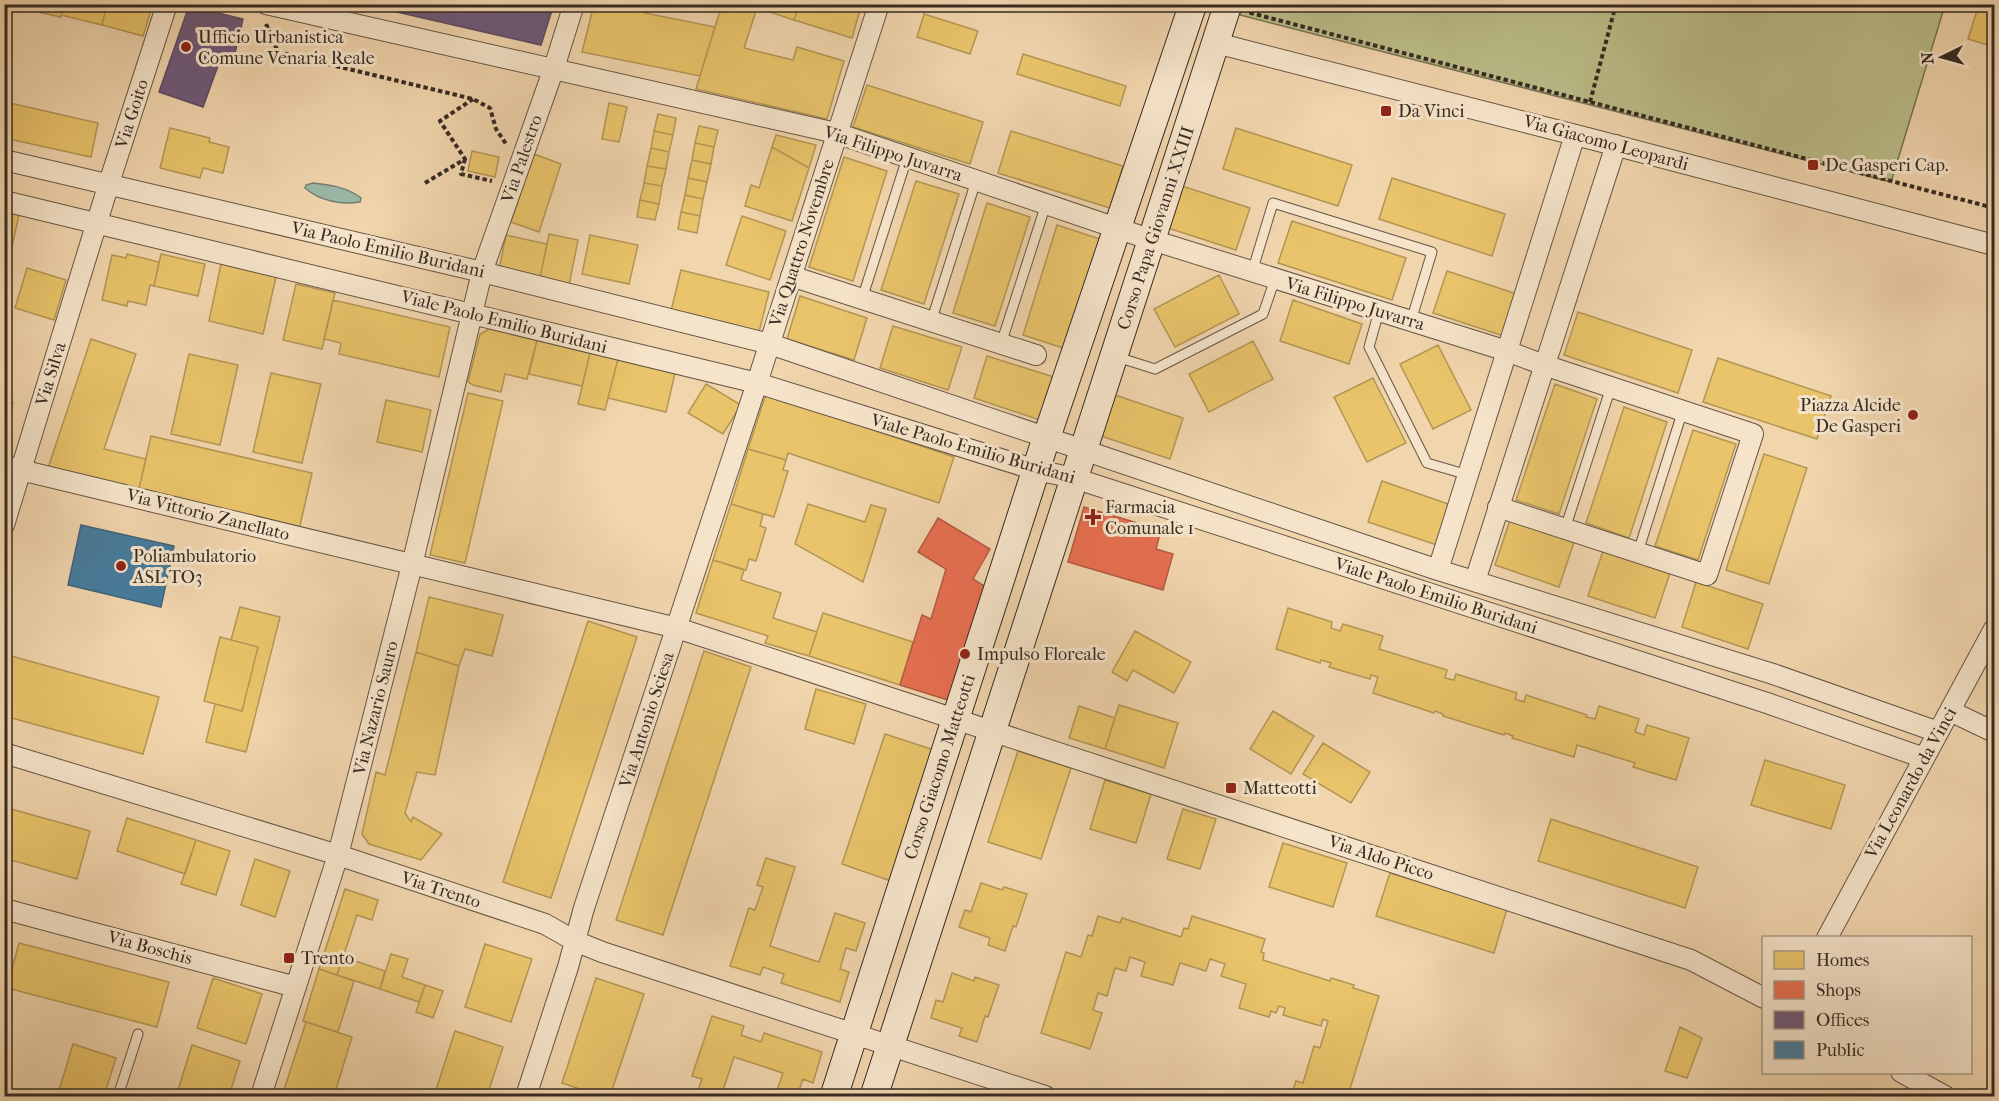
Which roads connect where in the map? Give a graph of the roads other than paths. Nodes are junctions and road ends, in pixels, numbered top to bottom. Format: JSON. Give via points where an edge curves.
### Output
{"nodes":[{"id":1,"x":167,"y":4,"type":"edge"},
{"id":2,"x":574,"y":4,"type":"edge"},
{"id":3,"x":879,"y":4,"type":"edge"},
{"id":4,"x":1192,"y":4,"type":"edge"},
{"id":5,"x":1228,"y":4,"type":"edge"},
{"id":6,"x":264,"y":9,"type":"edge"},
{"id":7,"x":1216,"y":43,"type":"junction"},
{"id":8,"x":554,"y":68,"type":"junction"},
{"id":9,"x":836,"y":133,"type":"junction"},
{"id":10,"x":1575,"y":135,"type":"junction"},
{"id":11,"x":1616,"y":145,"type":"junction"},
{"id":12,"x":907,"y":158,"type":"junction"},
{"id":13,"x":4,"y":160,"type":"edge"},
{"id":14,"x":976,"y":181,"type":"junction"},
{"id":15,"x":109,"y":183,"type":"junction"},
{"id":16,"x":4,"y":201,"type":"edge"},
{"id":17,"x":1046,"y":204,"type":"junction"},
{"id":18,"x":97,"y":223,"type":"junction"},
{"id":19,"x":1118,"y":228,"type":"junction"},
{"id":20,"x":1152,"y":240,"type":"junction"},
{"id":21,"x":1995,"y":245,"type":"edge"},
{"id":22,"x":482,"y":272,"type":"junction"},
{"id":23,"x":1252,"y":272,"type":"junction"},
{"id":24,"x":791,"y":276,"type":"junction"},
{"id":25,"x":1275,"y":279,"type":"junction"},
{"id":26,"x":862,"y":299,"type":"junction"},
{"id":27,"x":1379,"y":311,"type":"junction"},
{"id":28,"x":472,"y":314,"type":"junction"},
{"id":29,"x":1411,"y":321,"type":"junction"},
{"id":30,"x":931,"y":322,"type":"junction"},
{"id":31,"x":770,"y":344,"type":"junction"},
{"id":32,"x":1001,"y":344,"type":"junction"},
{"id":33,"x":1507,"y":351,"type":"junction"},
{"id":34,"x":1036,"y":355,"type":"dead end"},
{"id":35,"x":1114,"y":356,"type":"junction"},
{"id":36,"x":1545,"y":365,"type":"junction"},
{"id":37,"x":757,"y":383,"type":"junction"},
{"id":38,"x":1611,"y":387,"type":"junction"},
{"id":39,"x":1683,"y":410,"type":"junction"},
{"id":40,"x":1047,"y":437,"type":"junction"},
{"id":41,"x":1083,"y":451,"type":"junction"},
{"id":42,"x":13,"y":468,"type":"edge"},
{"id":43,"x":1036,"y":470,"type":"junction"},
{"id":44,"x":1468,"y":475,"type":"junction"},
{"id":45,"x":1074,"y":478,"type":"junction"},
{"id":46,"x":1498,"y":507,"type":"junction"},
{"id":47,"x":4,"y":525,"type":"edge"},
{"id":48,"x":1565,"y":529,"type":"junction"},
{"id":49,"x":1638,"y":552,"type":"junction"},
{"id":50,"x":412,"y":565,"type":"junction"},
{"id":51,"x":1438,"y":570,"type":"junction"},
{"id":52,"x":1474,"y":581,"type":"junction"},
{"id":53,"x":677,"y":628,"type":"junction"},
{"id":54,"x":1995,"y":629,"type":"edge"},
{"id":55,"x":1950,"y":711,"type":"junction"},
{"id":56,"x":956,"y":718,"type":"junction"},
{"id":57,"x":993,"y":731,"type":"junction"},
{"id":58,"x":1938,"y":732,"type":"junction"},
{"id":59,"x":1995,"y":732,"type":"edge"},
{"id":60,"x":4,"y":753,"type":"edge"},
{"id":61,"x":1924,"y":758,"type":"junction"},
{"id":62,"x":338,"y":855,"type":"junction"},
{"id":63,"x":4,"y":909,"type":"edge"},
{"id":64,"x":1828,"y":936,"type":"edge"},
{"id":65,"x":575,"y":942,"type":"junction"},
{"id":66,"x":296,"y":987,"type":"junction"},
{"id":67,"x":1762,"y":997,"type":"edge"},
{"id":68,"x":138,"y":1034,"type":"dead end"},
{"id":69,"x":872,"y":1040,"type":"junction"},
{"id":70,"x":1905,"y":1074,"type":"edge"},
{"id":71,"x":118,"y":1096,"type":"edge"},
{"id":72,"x":261,"y":1096,"type":"edge"},
{"id":73,"x":525,"y":1096,"type":"edge"},
{"id":74,"x":834,"y":1096,"type":"edge"},
{"id":75,"x":874,"y":1096,"type":"edge"},
{"id":76,"x":1045,"y":1096,"type":"edge"},
{"id":77,"x":1946,"y":1096,"type":"edge"}],
"edges":[{"from":1,"to":15,"type":"street","name":"Via Goito"},
{"from":2,"to":8,"type":"street","name":"Via Palestro"},
{"from":3,"to":9,"type":"street","name":"Via Quattro Novembre"},
{"from":4,"to":19,"type":"street","name":"Corso Papa Giovanni XXIII"},
{"from":5,"to":7,"type":"street","name":"Corso Papa Giovanni XXIII"},
{"from":6,"to":8,"type":"street","name":"Via Filippo Juvarra"},
{"from":7,"to":10,"type":"street","name":"Via Giacomo Leopardi"},
{"from":7,"to":20,"type":"street","name":"Corso Papa Giovanni XXIII"},
{"from":8,"to":9,"type":"street","name":"Via Filippo Juvarra"},
{"from":8,"to":22,"type":"street","name":"Via Palestro"},
{"from":9,"to":12,"type":"street","name":"Via Filippo Juvarra"},
{"from":9,"to":24,"type":"street","name":"Via Quattro Novembre"},
{"from":10,"to":11,"type":"street","name":"Via Giacomo Leopardi"},
{"from":10,"to":33,"type":"street"},
{"from":11,"to":21,"type":"street","name":"Via Giacomo Leopardi"},
{"from":11,"to":36,"type":"street"},
{"from":12,"to":14,"type":"street","name":"Via Filippo Juvarra"},
{"from":12,"to":26,"type":"lane"},
{"from":13,"to":15,"type":"street","name":"Via Paolo Emilio Buridani"},
{"from":14,"to":17,"type":"street","name":"Via Filippo Juvarra"},
{"from":14,"to":30,"type":"lane"},
{"from":15,"to":18,"type":"street","name":"Via Goito"},
{"from":15,"to":22,"type":"street","name":"Via Paolo Emilio Buridani"},
{"from":16,"to":18,"type":"street","name":"Viale Paolo Emilio Buridani"},
{"from":17,"to":19,"type":"street","name":"Via Filippo Juvarra"},
{"from":17,"to":32,"type":"lane"},
{"from":18,"to":28,"type":"street","name":"Viale Paolo Emilio Buridani"},
{"from":18,"to":42,"type":"street","name":"Via Silva"},
{"from":19,"to":20,"type":"street","name":"Via Filippo Juvarra"},
{"from":19,"to":40,"type":"street","name":"Corso Papa Giovanni XXIII"},
{"from":20,"to":23,"type":"street","name":"Via Filippo Juvarra"},
{"from":20,"to":35,"type":"street","name":"Corso Papa Giovanni XXIII"},
{"from":22,"to":28,"type":"street","name":"Via Palestro"},
{"from":22,"to":31,"type":"street","name":"Via Paolo Emilio Buridani"},
{"from":23,"to":25,"type":"street","name":"Via Filippo Juvarra"},
{"from":23,"to":29,"type":"lane","via":[[1273,203],[1432,252]]},
{"from":24,"to":26,"type":"street"},
{"from":24,"to":31,"type":"street","name":"Via Quattro Novembre"},
{"from":25,"to":27,"type":"street","name":"Via Filippo Juvarra"},
{"from":25,"to":35,"type":"lane","via":[[1263,314],[1155,369]]},
{"from":26,"to":30,"type":"street"},
{"from":27,"to":29,"type":"street","name":"Via Filippo Juvarra"},
{"from":27,"to":44,"type":"lane","via":[[1369,347],[1427,463]]},
{"from":28,"to":37,"type":"street","name":"Viale Paolo Emilio Buridani"},
{"from":28,"to":50,"type":"street","name":"Via Nazario Sauro"},
{"from":29,"to":33,"type":"street","name":"Via Filippo Juvarra"},
{"from":30,"to":32,"type":"street"},
{"from":31,"to":37,"type":"street","name":"Via Antonio Sciesa"},
{"from":31,"to":40,"type":"street","name":"Viale Paolo Emilio Buridani"},
{"from":32,"to":34,"type":"street"},
{"from":33,"to":36,"type":"street","name":"Via Filippo Juvarra"},
{"from":33,"to":44,"type":"street"},
{"from":35,"to":41,"type":"street","name":"Corso Papa Giovanni XXIII"},
{"from":36,"to":38,"type":"street","name":"Via Filippo Juvarra"},
{"from":36,"to":46,"type":"street"},
{"from":37,"to":43,"type":"street","name":"Viale Paolo Emilio Buridani"},
{"from":37,"to":53,"type":"street","name":"Via Antonio Sciesa"},
{"from":38,"to":39,"type":"street","name":"Via Filippo Juvarra"},
{"from":38,"to":48,"type":"lane"},
{"from":39,"to":49,"type":"lane"},
{"from":39,"to":49,"type":"street","name":"Via Filippo Juvarra","via":[[1753,434],[1707,575]]},
{"from":40,"to":41,"type":"street","name":"Viale Paolo Emilio Buridani"},
{"from":40,"to":43,"type":"street","name":"Corso Giacomo Matteotti"},
{"from":41,"to":45,"type":"street","name":"Corso Giacomo Matteotti"},
{"from":41,"to":51,"type":"street","name":"Viale Paolo Emilio Buridani"},
{"from":42,"to":47,"type":"street","name":"Via Silva"},
{"from":42,"to":50,"type":"street","name":"Via Vittorio Zanellato"},
{"from":43,"to":45,"type":"street","name":"Viale Paolo Emilio Buridani"},
{"from":43,"to":56,"type":"street","name":"Corso Giacomo Matteotti"},
{"from":44,"to":51,"type":"street"},
{"from":45,"to":57,"type":"street","name":"Corso Giacomo Matteotti"},
{"from":45,"to":61,"type":"street","name":"Viale Paolo Emilio Buridani","via":[[1767,703]]},
{"from":46,"to":48,"type":"street"},
{"from":46,"to":52,"type":"street"},
{"from":48,"to":49,"type":"street"},
{"from":50,"to":53,"type":"street","name":"Via Vittorio Zanellato"},
{"from":50,"to":62,"type":"street","name":"Via Nazario Sauro"},
{"from":51,"to":52,"type":"street","name":"Viale Paolo Emilio Buridani"},
{"from":52,"to":58,"type":"street","name":"Viale Paolo Emilio Buridani","via":[[1773,674]]},
{"from":53,"to":56,"type":"street","name":"Via Aldo Picco"},
{"from":53,"to":65,"type":"street","name":"Via Antonio Sciesa"},
{"from":54,"to":55,"type":"street","name":"Via Leonardo da Vinci"},
{"from":55,"to":58,"type":"street","name":"Via Leonardo da Vinci"},
{"from":55,"to":59,"type":"street"},
{"from":56,"to":57,"type":"street","name":"Via Aldo Picco"},
{"from":56,"to":69,"type":"street","name":"Corso Giacomo Matteotti"},
{"from":57,"to":67,"type":"street","name":"Via Aldo Picco","via":[[1691,960]]},
{"from":57,"to":69,"type":"street","name":"Corso Giacomo Matteotti"},
{"from":58,"to":61,"type":"street","name":"Via Leonardo da Vinci"},
{"from":60,"to":62,"type":"street","name":"Via Trento"},
{"from":61,"to":64,"type":"street","name":"Via Leonardo da Vinci"},
{"from":62,"to":65,"type":"street","name":"Via Trento","via":[[545,924]]},
{"from":62,"to":66,"type":"street","name":"Via Nazario Sauro"},
{"from":63,"to":66,"type":"street","name":"Via Boschis"},
{"from":65,"to":69,"type":"street","name":"Via Trento"},
{"from":65,"to":73,"type":"street","name":"Via Antonio Sciesa"},
{"from":66,"to":72,"type":"street","name":"Via Nazario Sauro"},
{"from":68,"to":71,"type":"lane"},
{"from":69,"to":74,"type":"street","name":"Corso Giacomo Matteotti"},
{"from":69,"to":75,"type":"street","name":"Corso Giacomo Matteotti"},
{"from":69,"to":76,"type":"street","name":"Via Trento"},
{"from":70,"to":77,"type":"street"}]}
